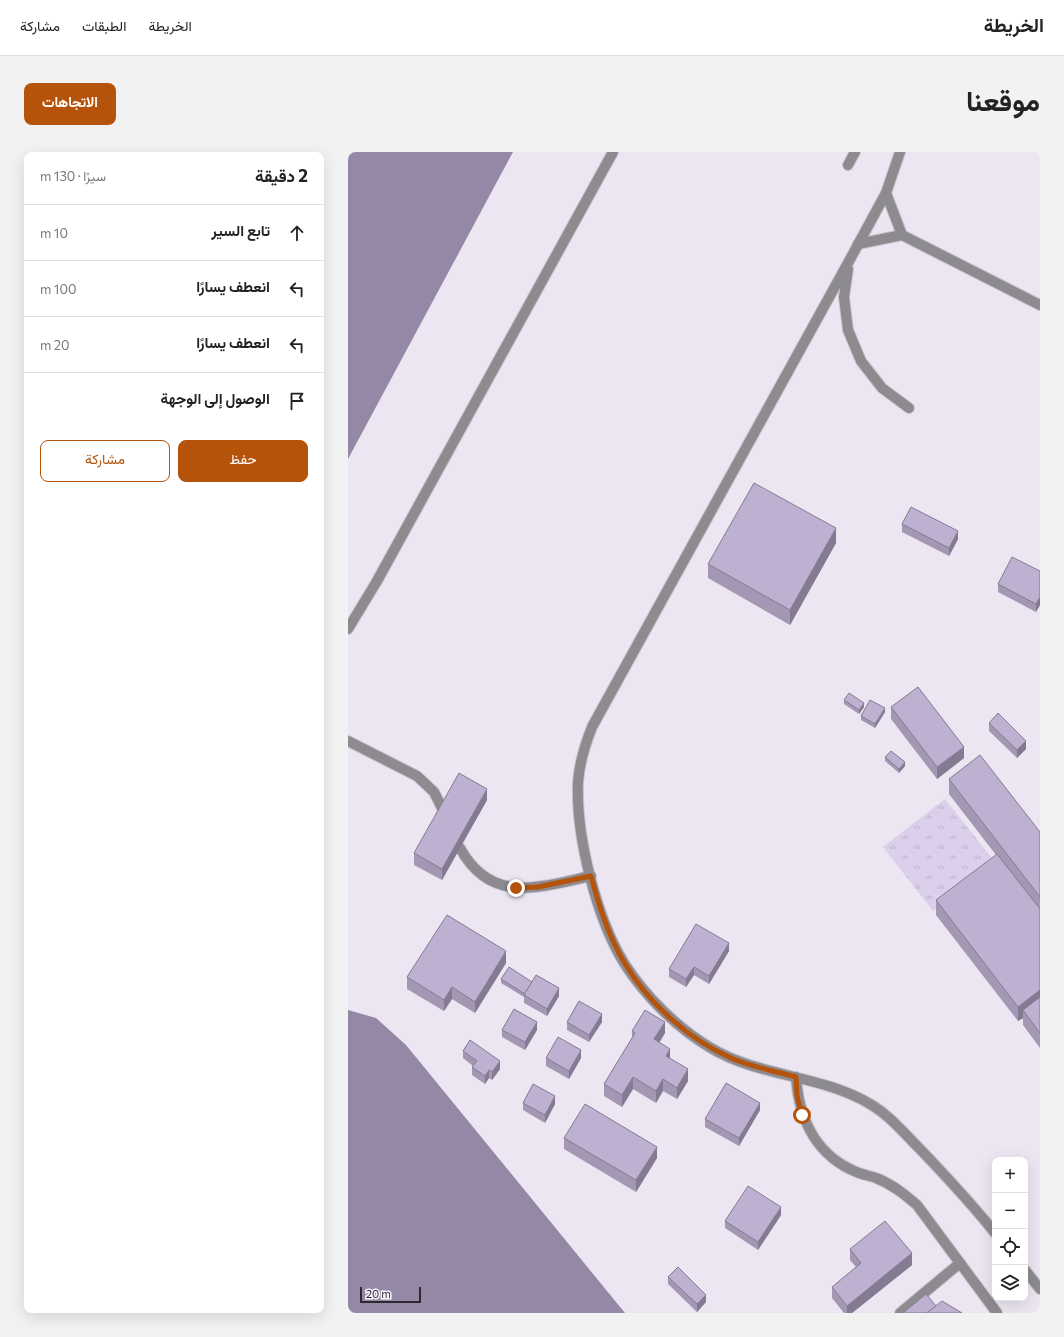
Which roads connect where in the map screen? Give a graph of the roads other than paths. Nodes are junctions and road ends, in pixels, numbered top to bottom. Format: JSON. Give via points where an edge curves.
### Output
{"nodes":[{"id":1,"x":613,"y":152,"type":"edge"},
{"id":2,"x":855,"y":152,"type":"edge"},
{"id":3,"x":897,"y":154,"type":"edge"},
{"id":4,"x":848,"y":165,"type":"dead end"},
{"id":5,"x":886,"y":193,"type":"junction"},
{"id":6,"x":902,"y":235,"type":"junction"},
{"id":7,"x":858,"y":244,"type":"junction"},
{"id":8,"x":848,"y":263,"type":"junction"},
{"id":9,"x":1040,"y":305,"type":"edge"},
{"id":10,"x":909,"y":408,"type":"dead end"},
{"id":11,"x":348,"y":629,"type":"edge"},
{"id":12,"x":348,"y":741,"type":"edge"},
{"id":13,"x":444,"y":812,"type":"edge"},
{"id":14,"x":460,"y":848,"type":"edge"},
{"id":15,"x":591,"y":876,"type":"junction"},
{"id":16,"x":796,"y":1077,"type":"junction"},
{"id":17,"x":992,"y":1229,"type":"edge"},
{"id":18,"x":960,"y":1263,"type":"junction"},
{"id":19,"x":1028,"y":1274,"type":"edge"},
{"id":20,"x":1040,"y":1289,"type":"edge"},
{"id":21,"x":900,"y":1313,"type":"edge"},
{"id":22,"x":997,"y":1313,"type":"edge"}],
"edges":[{"from":1,"to":11,"type":"lane"},
{"from":2,"to":4,"type":"lane"},
{"from":3,"to":5,"type":"lane"},
{"from":5,"to":6,"type":"lane"},
{"from":5,"to":7,"type":"lane"},
{"from":6,"to":7,"type":"lane"},
{"from":6,"to":9,"type":"lane"},
{"from":7,"to":8,"type":"lane"},
{"from":8,"to":10,"type":"lane","via":[[844,297],[850,336],[861,361],[882,388]]},
{"from":8,"to":15,"type":"lane","via":[[592,727],[581,761],[578,782],[578,803]]},
{"from":12,"to":13,"type":"lane","via":[[422,779],[434,792]]},
{"from":14,"to":15,"type":"lane","via":[[474,868],[506,887],[527,889]]},
{"from":15,"to":16,"type":"lane","via":[[601,911],[624,962],[647,993],[668,1015],[711,1048],[733,1059]]},
{"from":16,"to":17,"type":"lane","via":[[855,1096],[885,1114],[964,1195]]},
{"from":16,"to":18,"type":"lane","via":[[802,1115],[821,1148],[834,1161],[904,1193],[917,1205]]},
{"from":18,"to":21,"type":"lane"},
{"from":18,"to":22,"type":"lane"},
{"from":19,"to":20,"type":"lane"}]}
